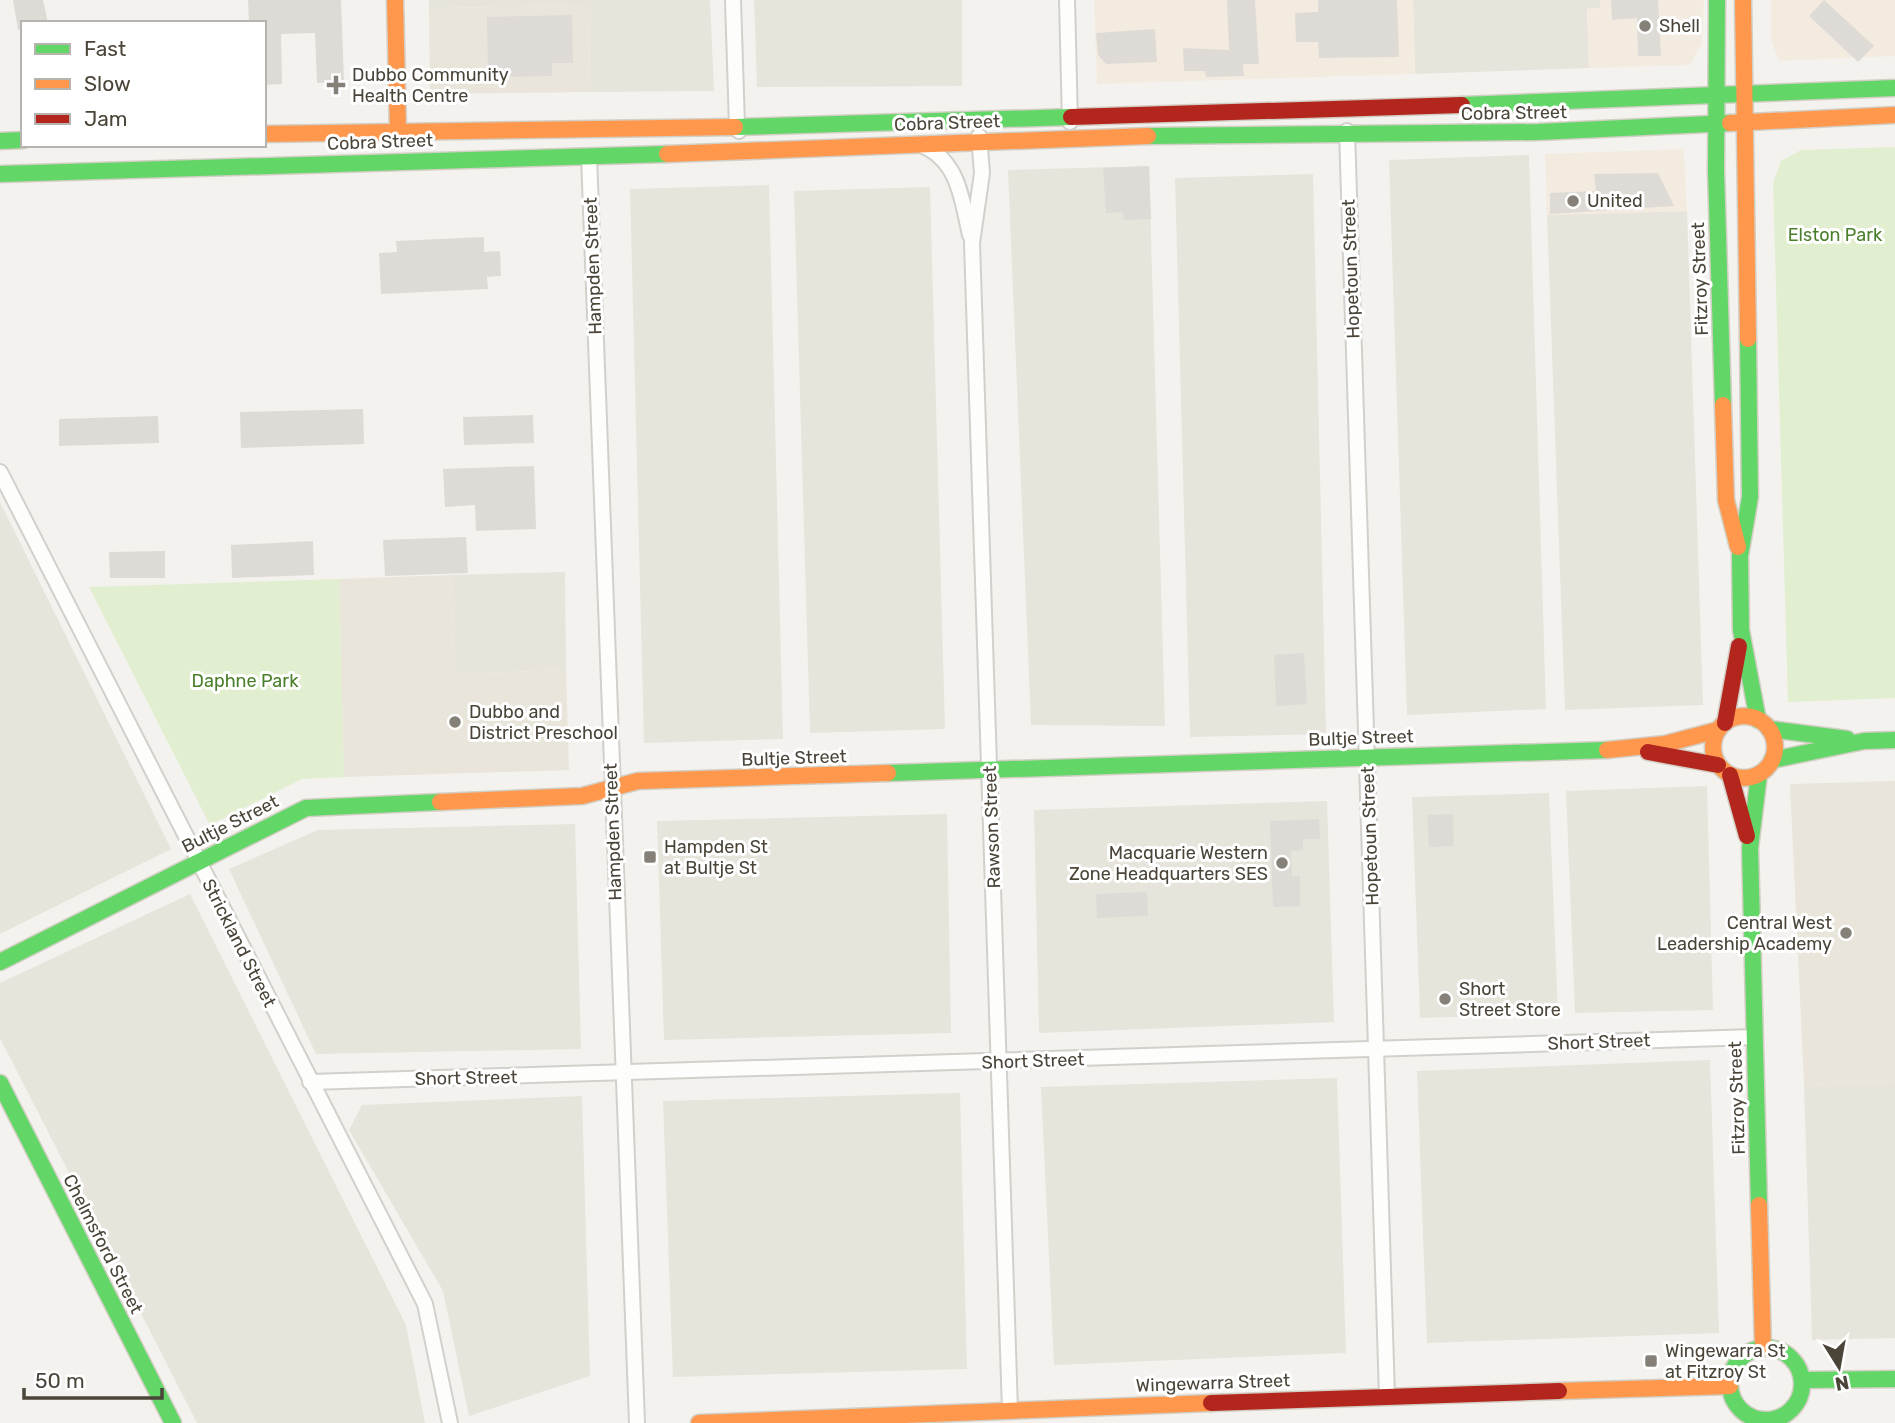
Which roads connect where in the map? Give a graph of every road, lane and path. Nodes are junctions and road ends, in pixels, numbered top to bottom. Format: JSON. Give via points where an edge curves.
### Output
{"nodes":[{"id":1,"x":395,"y":0,"type":"edge"},
{"id":2,"x":733,"y":0,"type":"edge"},
{"id":3,"x":1067,"y":0,"type":"edge"},
{"id":4,"x":1717,"y":0,"type":"edge"},
{"id":5,"x":1743,"y":0,"type":"edge"},
{"id":6,"x":1895,"y":88,"type":"edge"},
{"id":7,"x":1745,"y":94,"type":"junction"},
{"id":8,"x":1716,"y":95,"type":"junction"},
{"id":9,"x":1346,"y":108,"type":"junction"},
{"id":10,"x":1070,"y":115,"type":"junction"},
{"id":11,"x":1895,"y":115,"type":"edge"},
{"id":12,"x":897,"y":122,"type":"junction"},
{"id":13,"x":1746,"y":123,"type":"junction"},
{"id":14,"x":1716,"y":125,"type":"junction"},
{"id":15,"x":737,"y":126,"type":"junction"},
{"id":16,"x":627,"y":130,"type":"junction"},
{"id":17,"x":398,"y":131,"type":"junction"},
{"id":18,"x":266,"y":134,"type":"edge"},
{"id":19,"x":447,"y":134,"type":"junction"},
{"id":20,"x":1347,"y":136,"type":"junction"},
{"id":21,"x":1071,"y":137,"type":"junction"},
{"id":22,"x":21,"y":140,"type":"edge"},
{"id":23,"x":0,"y":141,"type":"edge"},
{"id":24,"x":981,"y":142,"type":"junction"},
{"id":25,"x":912,"y":143,"type":"junction"},
{"id":26,"x":771,"y":148,"type":"junction"},
{"id":27,"x":589,"y":158,"type":"junction"},
{"id":28,"x":469,"y":159,"type":"junction"},
{"id":29,"x":0,"y":174,"type":"edge"},
{"id":30,"x":972,"y":243,"type":"junction"},
{"id":31,"x":0,"y":472,"type":"edge"},
{"id":32,"x":1740,"y":556,"type":"junction"},
{"id":33,"x":1741,"y":630,"type":"junction"},
{"id":34,"x":1764,"y":724,"type":"junction"},
{"id":35,"x":1721,"y":726,"type":"junction"},
{"id":36,"x":1895,"y":740,"type":"edge"},
{"id":37,"x":1864,"y":741,"type":"junction"},
{"id":38,"x":1629,"y":749,"type":"junction"},
{"id":39,"x":1367,"y":757,"type":"junction"},
{"id":40,"x":1772,"y":760,"type":"junction"},
{"id":41,"x":1724,"y":770,"type":"junction"},
{"id":42,"x":990,"y":771,"type":"junction"},
{"id":43,"x":1759,"y":774,"type":"junction"},
{"id":44,"x":611,"y":788,"type":"junction"},
{"id":45,"x":1750,"y":848,"type":"junction"},
{"id":46,"x":198,"y":862,"type":"junction"},
{"id":47,"x":0,"y":962,"type":"edge"},
{"id":48,"x":1755,"y":1037,"type":"junction"},
{"id":49,"x":1377,"y":1048,"type":"junction"},
{"id":50,"x":999,"y":1063,"type":"junction"},
{"id":51,"x":621,"y":1074,"type":"junction"},
{"id":52,"x":310,"y":1082,"type":"junction"},
{"id":53,"x":0,"y":1083,"type":"edge"},
{"id":54,"x":1763,"y":1348,"type":"junction"},
{"id":55,"x":1895,"y":1379,"type":"edge"},
{"id":56,"x":1803,"y":1381,"type":"junction"},
{"id":57,"x":1730,"y":1386,"type":"junction"},
{"id":58,"x":1387,"y":1395,"type":"junction"},
{"id":59,"x":1010,"y":1411,"type":"junction"},
{"id":60,"x":1770,"y":1421,"type":"edge"},
{"id":61,"x":173,"y":1423,"type":"edge"},
{"id":62,"x":450,"y":1423,"type":"edge"},
{"id":63,"x":637,"y":1423,"type":"edge"},
{"id":64,"x":699,"y":1423,"type":"edge"}],
"edges":[{"from":1,"to":17,"type":"main road"},
{"from":2,"to":15,"type":"street"},
{"from":3,"to":10,"type":"street"},
{"from":4,"to":8,"type":"main road","name":"Fitzroy Street"},
{"from":5,"to":7,"type":"main road","name":"Fitzroy Street"},
{"from":6,"to":7,"type":"main road","name":"Cobra Street"},
{"from":7,"to":8,"type":"main road","name":"Cobra Street"},
{"from":7,"to":13,"type":"main road","name":"Fitzroy Street"},
{"from":8,"to":9,"type":"main road","name":"Cobra Street"},
{"from":8,"to":14,"type":"main road","name":"Fitzroy Street"},
{"from":9,"to":10,"type":"main road","name":"Cobra Street"},
{"from":9,"to":20,"type":"street","name":"Hopetoun Street"},
{"from":10,"to":12,"type":"main road","name":"Cobra Street"},
{"from":10,"to":21,"type":"street"},
{"from":11,"to":13,"type":"main road","name":"Cobra Street"},
{"from":12,"to":15,"type":"main road","name":"Cobra Street"},
{"from":12,"to":24,"type":"street","via":[[968,128]]},
{"from":13,"to":14,"type":"main road","name":"Cobra Street"},
{"from":13,"to":32,"type":"main road","name":"Fitzroy Street","via":[[1750,497]]},
{"from":14,"to":20,"type":"main road","name":"Cobra Street"},
{"from":14,"to":32,"type":"main road","name":"Fitzroy Street","via":[[1726,500]]},
{"from":15,"to":16,"type":"main road","name":"Cobra Street"},
{"from":15,"to":26,"type":"street","via":[[748,140]]},
{"from":16,"to":19,"type":"main road","name":"Cobra Street"},
{"from":16,"to":27,"type":"main road","via":[[604,138]]},
{"from":17,"to":18,"type":"main road","name":"Cobra Street"},
{"from":17,"to":19,"type":"main road","name":"Cobra Street"},
{"from":17,"to":28,"type":"main road","via":[[420,153]]},
{"from":19,"to":27,"type":"main road","via":[[570,141]]},
{"from":20,"to":21,"type":"main road","name":"Cobra Street"},
{"from":20,"to":39,"type":"street","name":"Hopetoun Street"},
{"from":21,"to":24,"type":"main road","name":"Cobra Street"},
{"from":22,"to":23,"type":"main road"},
{"from":24,"to":25,"type":"main road","name":"Cobra Street"},
{"from":24,"to":30,"type":"street","name":"Rawson Street","via":[[982,173]]},
{"from":25,"to":26,"type":"main road","name":"Cobra Street"},
{"from":25,"to":30,"type":"street","name":"Rawson Street","via":[[948,163]]},
{"from":26,"to":27,"type":"main road","name":"Cobra Street"},
{"from":27,"to":28,"type":"main road","name":"Cobra Street"},
{"from":27,"to":44,"type":"street","name":"Hampden Street"},
{"from":28,"to":29,"type":"main road","name":"Cobra Street"},
{"from":30,"to":42,"type":"street","name":"Rawson Street"},
{"from":31,"to":46,"type":"street","name":"Strickland Street"},
{"from":32,"to":33,"type":"main road","name":"Fitzroy Street"},
{"from":33,"to":34,"type":"main road","name":"Fitzroy Street"},
{"from":33,"to":35,"type":"main road","name":"Fitzroy Street"},
{"from":34,"to":35,"type":"main road","via":[[1741,716]]},
{"from":34,"to":37,"type":"main road"},
{"from":34,"to":40,"type":"main road","via":[[1775,744]]},
{"from":35,"to":38,"type":"main road","name":"Bultje Street","via":[[1665,744]]},
{"from":35,"to":41,"type":"main road","via":[[1713,744]]},
{"from":36,"to":37,"type":"main road"},
{"from":37,"to":40,"type":"main road"},
{"from":38,"to":39,"type":"main road","name":"Bultje Street"},
{"from":38,"to":41,"type":"main road","name":"Bultje Street"},
{"from":39,"to":42,"type":"main road","name":"Bultje Street"},
{"from":39,"to":49,"type":"street","name":"Hopetoun Street"},
{"from":40,"to":43,"type":"main road"},
{"from":41,"to":43,"type":"main road","via":[[1740,778]]},
{"from":41,"to":45,"type":"main road","name":"Fitzroy Street"},
{"from":42,"to":44,"type":"main road","name":"Bultje Street","via":[[638,781]]},
{"from":42,"to":50,"type":"street","name":"Rawson Street"},
{"from":43,"to":45,"type":"main road","name":"Fitzroy Street"},
{"from":44,"to":46,"type":"main road","name":"Bultje Street","via":[[582,796],[306,808]]},
{"from":44,"to":51,"type":"street","name":"Hampden Street"},
{"from":45,"to":48,"type":"main road","name":"Fitzroy Street"},
{"from":46,"to":47,"type":"main road","name":"Bultje Street"},
{"from":46,"to":52,"type":"street","name":"Strickland Street"},
{"from":48,"to":49,"type":"street","name":"Short Street"},
{"from":48,"to":54,"type":"main road","name":"Fitzroy Street"},
{"from":49,"to":50,"type":"street","name":"Short Street"},
{"from":49,"to":58,"type":"street","name":"Hopetoun Street"},
{"from":50,"to":51,"type":"street","name":"Short Street"},
{"from":50,"to":59,"type":"street","name":"Rawson Street"},
{"from":51,"to":52,"type":"street","name":"Short Street"},
{"from":51,"to":63,"type":"street","name":"Hampden Street"},
{"from":52,"to":62,"type":"street","name":"Strickland Street","via":[[425,1304]]},
{"from":53,"to":61,"type":"main road","name":"Chelmsford Street"},
{"from":54,"to":56,"type":"main road","via":[[1774,1348],[1794,1360]]},
{"from":54,"to":57,"type":"main road","via":[[1752,1350],[1735,1364]]},
{"from":55,"to":56,"type":"main road"},
{"from":56,"to":60,"type":"main road","via":[[1790,1411]]},
{"from":57,"to":58,"type":"main road","name":"Wingewarra Street"},
{"from":57,"to":60,"type":"main road","via":[[1738,1407],[1747,1415]]},
{"from":58,"to":59,"type":"main road","name":"Wingewarra Street"},
{"from":59,"to":64,"type":"main road","name":"Wingewarra Street"}]}
